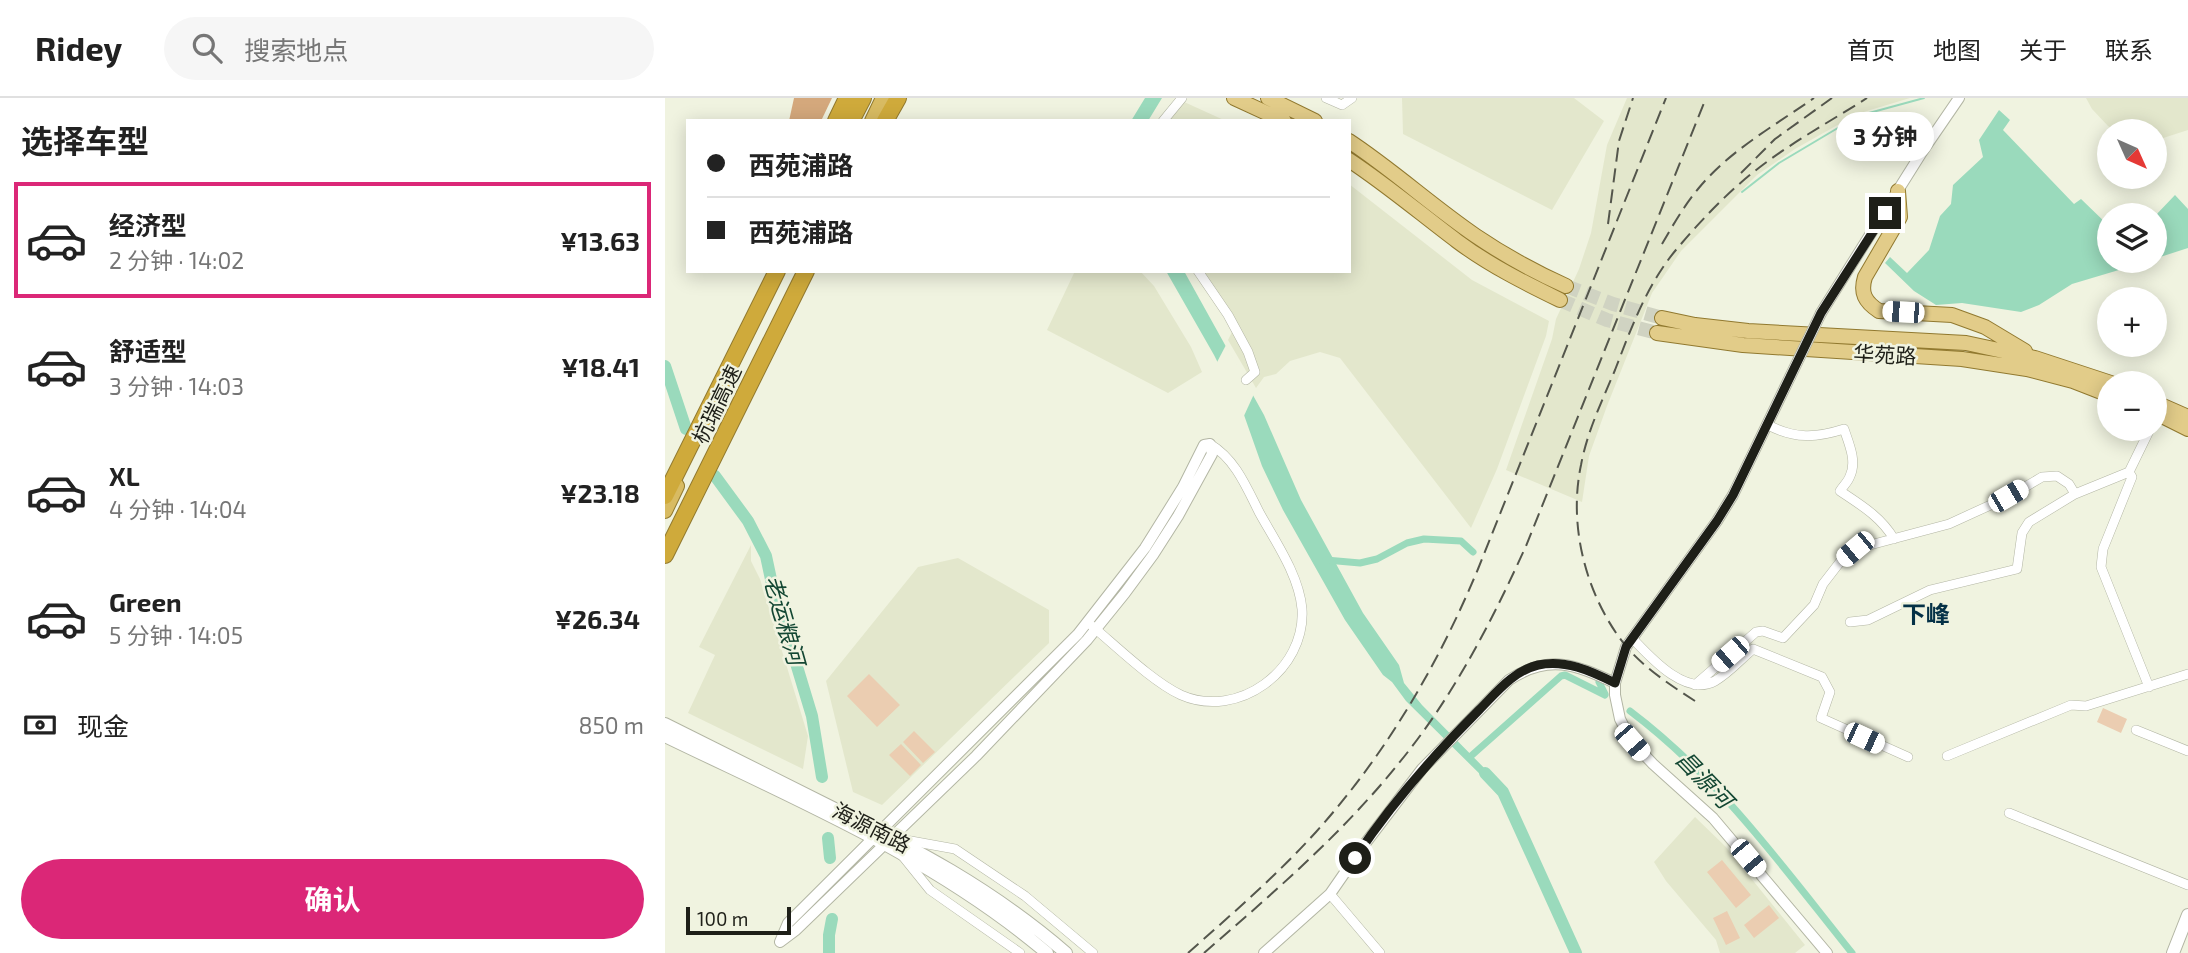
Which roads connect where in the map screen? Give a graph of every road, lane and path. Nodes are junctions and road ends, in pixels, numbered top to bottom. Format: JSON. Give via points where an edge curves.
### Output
{"nodes":[{"id":1,"x":847,"y":98,"type":"edge"},
{"id":2,"x":863,"y":98,"type":"edge"},
{"id":3,"x":870,"y":98,"type":"edge"},
{"id":4,"x":883,"y":98,"type":"edge"},
{"id":5,"x":892,"y":98,"type":"edge"},
{"id":6,"x":898,"y":98,"type":"edge"},
{"id":7,"x":1182,"y":98,"type":"edge"},
{"id":8,"x":1234,"y":98,"type":"edge"},
{"id":9,"x":1268,"y":98,"type":"edge"},
{"id":10,"x":1326,"y":98,"type":"edge"},
{"id":11,"x":1352,"y":98,"type":"edge"},
{"id":12,"x":1959,"y":98,"type":"edge"},
{"id":13,"x":837,"y":119,"type":"edge"},
{"id":14,"x":852,"y":119,"type":"edge"},
{"id":15,"x":859,"y":119,"type":"edge"},
{"id":16,"x":873,"y":119,"type":"edge"},
{"id":17,"x":883,"y":119,"type":"edge"},
{"id":18,"x":883,"y":119,"type":"edge"},
{"id":19,"x":1165,"y":119,"type":"edge"},
{"id":20,"x":1281,"y":119,"type":"edge"},
{"id":21,"x":1311,"y":119,"type":"edge"},
{"id":22,"x":1351,"y":142,"type":"edge"},
{"id":23,"x":1351,"y":161,"type":"edge"},
{"id":24,"x":1898,"y":191,"type":"junction"},
{"id":25,"x":768,"y":273,"type":"edge"},
{"id":26,"x":775,"y":273,"type":"edge"},
{"id":27,"x":783,"y":273,"type":"edge"},
{"id":28,"x":796,"y":273,"type":"edge"},
{"id":29,"x":805,"y":273,"type":"edge"},
{"id":30,"x":1199,"y":273,"type":"edge"},
{"id":31,"x":1566,"y":286,"type":"tunnel mouth"},
{"id":32,"x":1560,"y":300,"type":"tunnel mouth"},
{"id":33,"x":1662,"y":318,"type":"tunnel mouth"},
{"id":34,"x":1657,"y":333,"type":"tunnel mouth"},
{"id":35,"x":2035,"y":358,"type":"junction"},
{"id":36,"x":2097,"y":378,"type":"edge"},
{"id":37,"x":1246,"y":380,"type":"dead end"},
{"id":38,"x":2097,"y":390,"type":"edge"},
{"id":39,"x":2167,"y":414,"type":"edge"},
{"id":40,"x":2188,"y":417,"type":"edge"},
{"id":41,"x":2167,"y":418,"type":"edge"},
{"id":42,"x":700,"y":425,"type":"junction"},
{"id":43,"x":1768,"y":425,"type":"junction"},
{"id":44,"x":2188,"y":429,"type":"edge"},
{"id":45,"x":2144,"y":441,"type":"edge"},
{"id":46,"x":1210,"y":444,"type":"joint"},
{"id":47,"x":2129,"y":472,"type":"junction"},
{"id":48,"x":2075,"y":494,"type":"junction"},
{"id":49,"x":665,"y":496,"type":"edge"},
{"id":50,"x":665,"y":511,"type":"edge"},
{"id":51,"x":665,"y":538,"type":"edge"},
{"id":52,"x":1894,"y":539,"type":"junction"},
{"id":53,"x":665,"y":555,"type":"edge"},
{"id":54,"x":1850,"y":622,"type":"dead end"},
{"id":55,"x":1092,"y":625,"type":"junction"},
{"id":56,"x":1629,"y":643,"type":"junction"},
{"id":57,"x":2188,"y":674,"type":"edge"},
{"id":58,"x":1615,"y":683,"type":"junction"},
{"id":59,"x":1695,"y":685,"type":"junction"},
{"id":60,"x":2149,"y":687,"type":"junction"},
{"id":61,"x":665,"y":724,"type":"edge"},
{"id":62,"x":2136,"y":730,"type":"dead end"},
{"id":63,"x":665,"y":736,"type":"edge"},
{"id":64,"x":2188,"y":751,"type":"edge"},
{"id":65,"x":1947,"y":755,"type":"dead end"},
{"id":66,"x":1908,"y":757,"type":"dead end"},
{"id":67,"x":2009,"y":813,"type":"dead end"},
{"id":68,"x":882,"y":837,"type":"junction"},
{"id":69,"x":898,"y":850,"type":"junction"},
{"id":70,"x":2188,"y":885,"type":"edge"},
{"id":71,"x":1330,"y":894,"type":"junction"},
{"id":72,"x":2188,"y":915,"type":"edge"},
{"id":73,"x":2188,"y":938,"type":"edge"},
{"id":74,"x":789,"y":953,"type":"edge"},
{"id":75,"x":1020,"y":953,"type":"edge"},
{"id":76,"x":1047,"y":953,"type":"edge"},
{"id":77,"x":1066,"y":953,"type":"edge"},
{"id":78,"x":1093,"y":953,"type":"edge"},
{"id":79,"x":1264,"y":953,"type":"edge"},
{"id":80,"x":1380,"y":953,"type":"edge"},
{"id":81,"x":1827,"y":953,"type":"edge"},
{"id":82,"x":2173,"y":953,"type":"edge"},
{"id":83,"x":2182,"y":953,"type":"edge"}],
"edges":[{"from":1,"to":13,"type":"highway"},
{"from":2,"to":14,"type":"highway"},
{"from":3,"to":15,"type":"highway"},
{"from":4,"to":16,"type":"highway"},
{"from":5,"to":17,"type":"highway"},
{"from":6,"to":18,"type":"highway"},
{"from":7,"to":19,"type":"street"},
{"from":8,"to":20,"type":"main road"},
{"from":9,"to":21,"type":"main road"},
{"from":10,"to":11,"type":"street","via":[[1342,105]]},
{"from":12,"to":24,"type":"street"},
{"from":22,"to":31,"type":"main road","via":[[1474,234]]},
{"from":23,"to":32,"type":"main road","via":[[1458,242]]},
{"from":24,"to":35,"type":"main road","via":[[1900,217],[1862,287],[1868,304],[1879,311],[1952,315],[1973,321]]},
{"from":24,"to":43,"type":"street","bridge":true,"via":[[1821,313]]},
{"from":25,"to":42,"type":"highway"},
{"from":26,"to":42,"type":"highway","name":"杭瑞高速"},
{"from":27,"to":50,"type":"highway"},
{"from":28,"to":51,"type":"highway"},
{"from":29,"to":53,"type":"highway","name":"杭瑞高速"},
{"from":30,"to":37,"type":"street","via":[[1248,352],[1255,372]]},
{"from":33,"to":35,"type":"main road","name":"华苑路","via":[[1748,331],[1966,343]]},
{"from":34,"to":38,"type":"main road","name":"华苑路","via":[[1743,345],[1962,359],[2027,369]]},
{"from":35,"to":36,"type":"main road","name":"华苑路"},
{"from":39,"to":40,"type":"main road"},
{"from":41,"to":44,"type":"main road"},
{"from":42,"to":49,"type":"highway","name":"杭瑞高速"},
{"from":43,"to":52,"type":"street","via":[[1796,436],[1844,429],[1853,467],[1840,491],[1873,513]]},
{"from":43,"to":56,"type":"street","via":[[1717,521]]},
{"from":45,"to":47,"type":"street"},
{"from":46,"to":55,"type":"street","via":[[1212,454],[1178,516],[1139,574]]},
{"from":46,"to":55,"type":"street","via":[[1237,470],[1298,588],[1302,621],[1287,662],[1262,688],[1249,694],[1199,700],[1165,686]]},
{"from":47,"to":48,"type":"street"},
{"from":47,"to":60,"type":"street","via":[[2101,567]]},
{"from":48,"to":52,"type":"street","via":[[2057,476],[2042,477],[1949,524]]},
{"from":48,"to":54,"type":"street","via":[[2029,522],[2022,533],[2017,569],[1930,590],[1868,620]]},
{"from":52,"to":59,"type":"street","via":[[1855,549],[1823,584],[1814,606],[1783,638],[1756,632]]},
{"from":55,"to":68,"type":"street","via":[[976,756]]},
{"from":56,"to":58,"type":"street"},
{"from":56,"to":59,"type":"street"},
{"from":57,"to":60,"type":"street"},
{"from":58,"to":71,"type":"street","via":[[1571,665],[1538,665],[1509,680],[1442,747]]},
{"from":58,"to":81,"type":"street","via":[[1620,719],[1632,742],[1726,832]]},
{"from":59,"to":66,"type":"street","via":[[1714,682],[1753,649],[1822,677],[1831,692],[1821,718]]},
{"from":60,"to":65,"type":"street","via":[[2086,706],[2071,705]]},
{"from":61,"to":68,"type":"main road","name":"海源南路"},
{"from":62,"to":64,"type":"street"},
{"from":63,"to":68,"type":"main road","name":"海源南路"},
{"from":67,"to":70,"type":"street"},
{"from":68,"to":69,"type":"main road","name":"海源南路"},
{"from":68,"to":74,"type":"street","via":[[788,923],[780,942]]},
{"from":68,"to":77,"type":"main road","name":"海源南路","via":[[975,883]]},
{"from":68,"to":78,"type":"street","via":[[955,849],[1025,896]]},
{"from":69,"to":75,"type":"street","via":[[930,890]]},
{"from":69,"to":76,"type":"main road","name":"海源南路","via":[[968,893]]},
{"from":71,"to":79,"type":"street"},
{"from":71,"to":80,"type":"street"},
{"from":72,"to":82,"type":"main road"},
{"from":73,"to":83,"type":"main road"}]}
